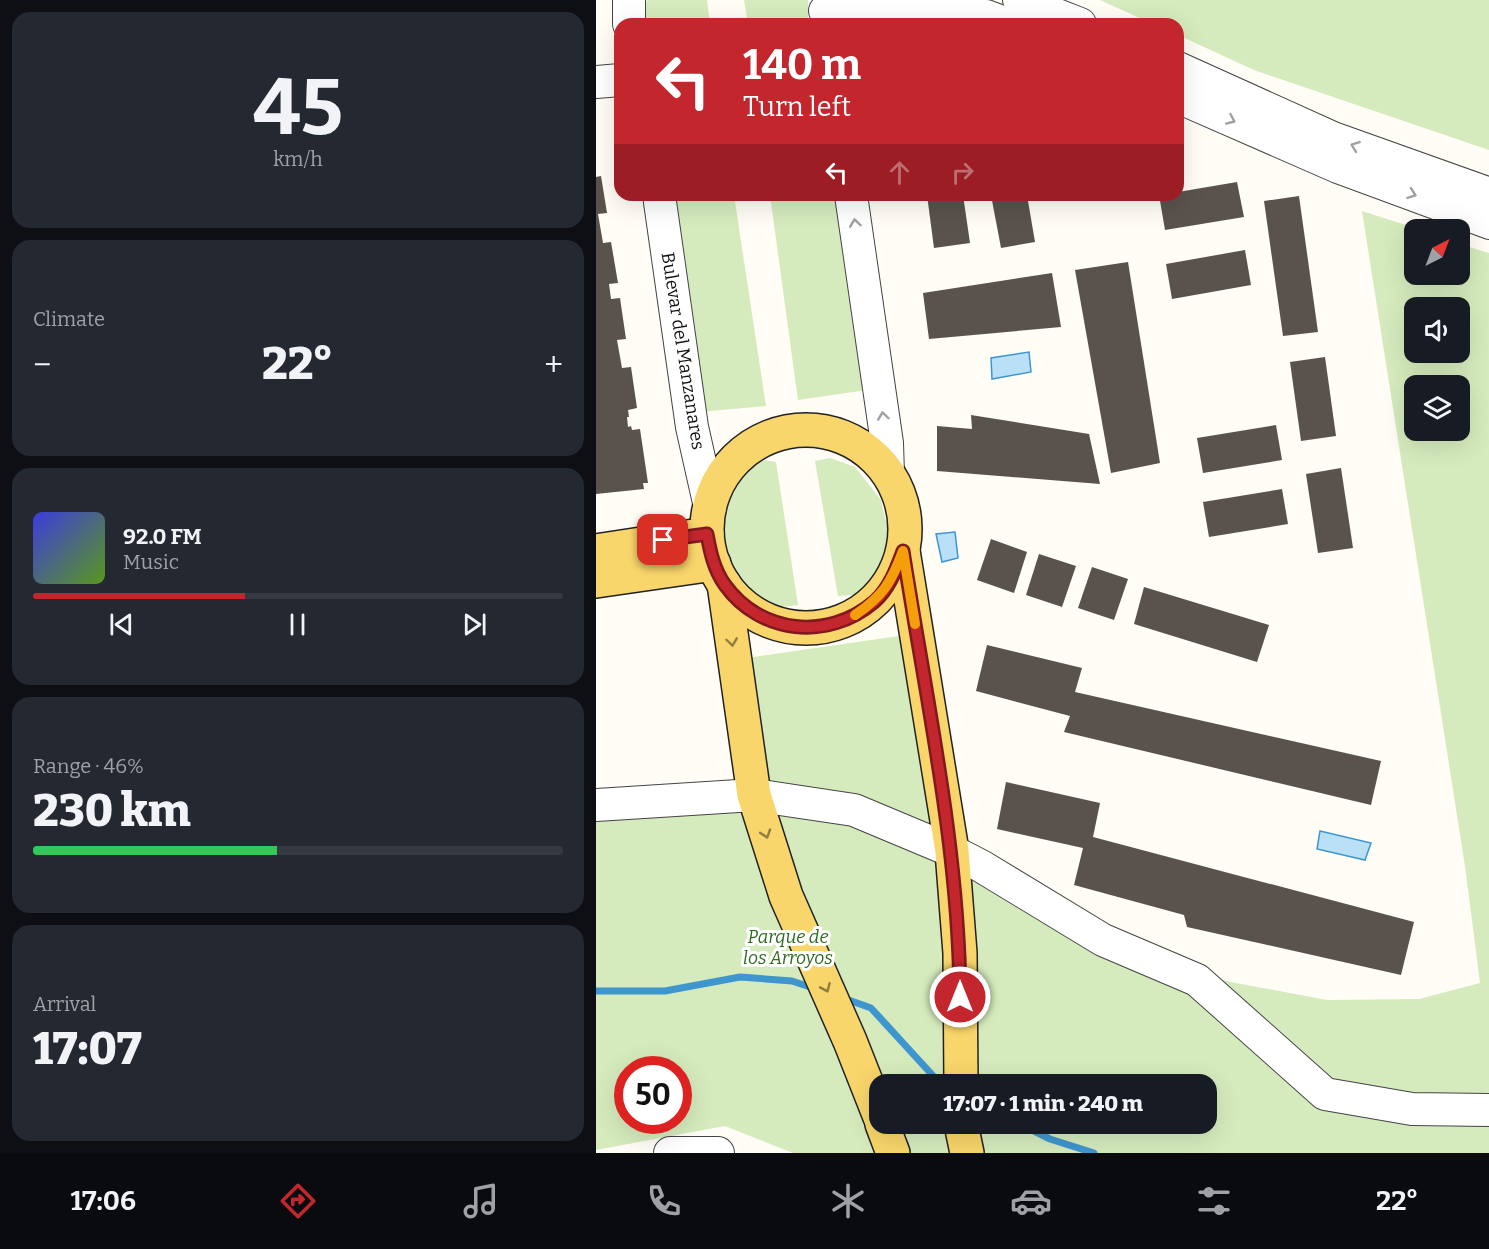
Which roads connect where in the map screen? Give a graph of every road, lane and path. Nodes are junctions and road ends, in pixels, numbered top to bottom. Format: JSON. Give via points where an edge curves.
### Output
{"nodes":[{"id":1,"x":629,"y":0,"type":"edge"},
{"id":2,"x":1019,"y":0,"type":"edge"},
{"id":3,"x":824,"y":12,"type":"edge"},
{"id":4,"x":629,"y":18,"type":"edge"},
{"id":5,"x":991,"y":18,"type":"edge"},
{"id":6,"x":1065,"y":18,"type":"edge"},
{"id":7,"x":1184,"y":71,"type":"edge"},
{"id":8,"x":614,"y":80,"type":"edge"},
{"id":9,"x":596,"y":82,"type":"edge"},
{"id":10,"x":1184,"y":98,"type":"edge"},
{"id":11,"x":1289,"y":132,"type":"junction"},
{"id":12,"x":1490,"y":194,"type":"edge"},
{"id":13,"x":660,"y":201,"type":"edge"},
{"id":14,"x":852,"y":201,"type":"edge"},
{"id":15,"x":1490,"y":223,"type":"edge"},
{"id":16,"x":888,"y":474,"type":"junction"},
{"id":17,"x":714,"y":547,"type":"junction"},
{"id":18,"x":596,"y":551,"type":"edge"},
{"id":19,"x":903,"y":551,"type":"junction"},
{"id":20,"x":596,"y":582,"type":"edge"},
{"id":21,"x":754,"y":795,"type":"junction"},
{"id":22,"x":596,"y":805,"type":"edge"},
{"id":23,"x":952,"y":851,"type":"junction"},
{"id":24,"x":961,"y":1074,"type":"edge"},
{"id":25,"x":869,"y":1090,"type":"edge"},
{"id":26,"x":1490,"y":1110,"type":"edge"},
{"id":27,"x":886,"y":1134,"type":"edge"},
{"id":28,"x":964,"y":1134,"type":"edge"},
{"id":29,"x":670,"y":1153,"type":"edge"},
{"id":30,"x":718,"y":1153,"type":"edge"},
{"id":31,"x":893,"y":1153,"type":"edge"},
{"id":32,"x":967,"y":1153,"type":"edge"}],
"edges":[{"from":1,"to":4,"type":"street"},
{"from":2,"to":6,"type":"street"},
{"from":3,"to":5,"type":"street","via":[[916,5]]},
{"from":7,"to":11,"type":"street"},
{"from":8,"to":9,"type":"street"},
{"from":10,"to":11,"type":"street","one_way":true},
{"from":12,"to":11,"type":"street","one_way":true,"via":[[1333,138]]},
{"from":11,"to":15,"type":"street","one_way":true,"via":[[1338,167]]},
{"from":13,"to":17,"type":"street","name":"Bulevar del Manzanares","via":[[692,427]]},
{"from":16,"to":14,"type":"street","one_way":true,"via":[[887,443]]},
{"from":16,"to":17,"type":"main road","via":[[873,456],[838,436],[815,431],[768,438],[748,449],[718,484]]},
{"from":16,"to":19,"type":"main road","via":[[900,498],[905,524]]},
{"from":17,"to":18,"type":"main road"},
{"from":17,"to":19,"type":"main road","via":[[743,606],[768,621],[796,628],[825,627],[852,618],[875,601],[893,579]]},
{"from":17,"to":20,"type":"main road"},
{"from":17,"to":21,"type":"main road","name":"Bulevar del Manzanares","one_way":true},
{"from":19,"to":23,"type":"main road"},
{"from":21,"to":22,"type":"street"},
{"from":21,"to":23,"type":"street","via":[[854,810]]},
{"from":21,"to":25,"type":"main road","name":"Bulevar del Manzanares","one_way":true,"via":[[786,896]]},
{"from":23,"to":24,"type":"main road","via":[[960,953]]},
{"from":23,"to":26,"type":"street","via":[[1103,940],[1197,980],[1325,1094],[1412,1109]]},
{"from":27,"to":31,"type":"main road"},
{"from":28,"to":32,"type":"main road"},
{"from":29,"to":30,"type":"street"}]}
